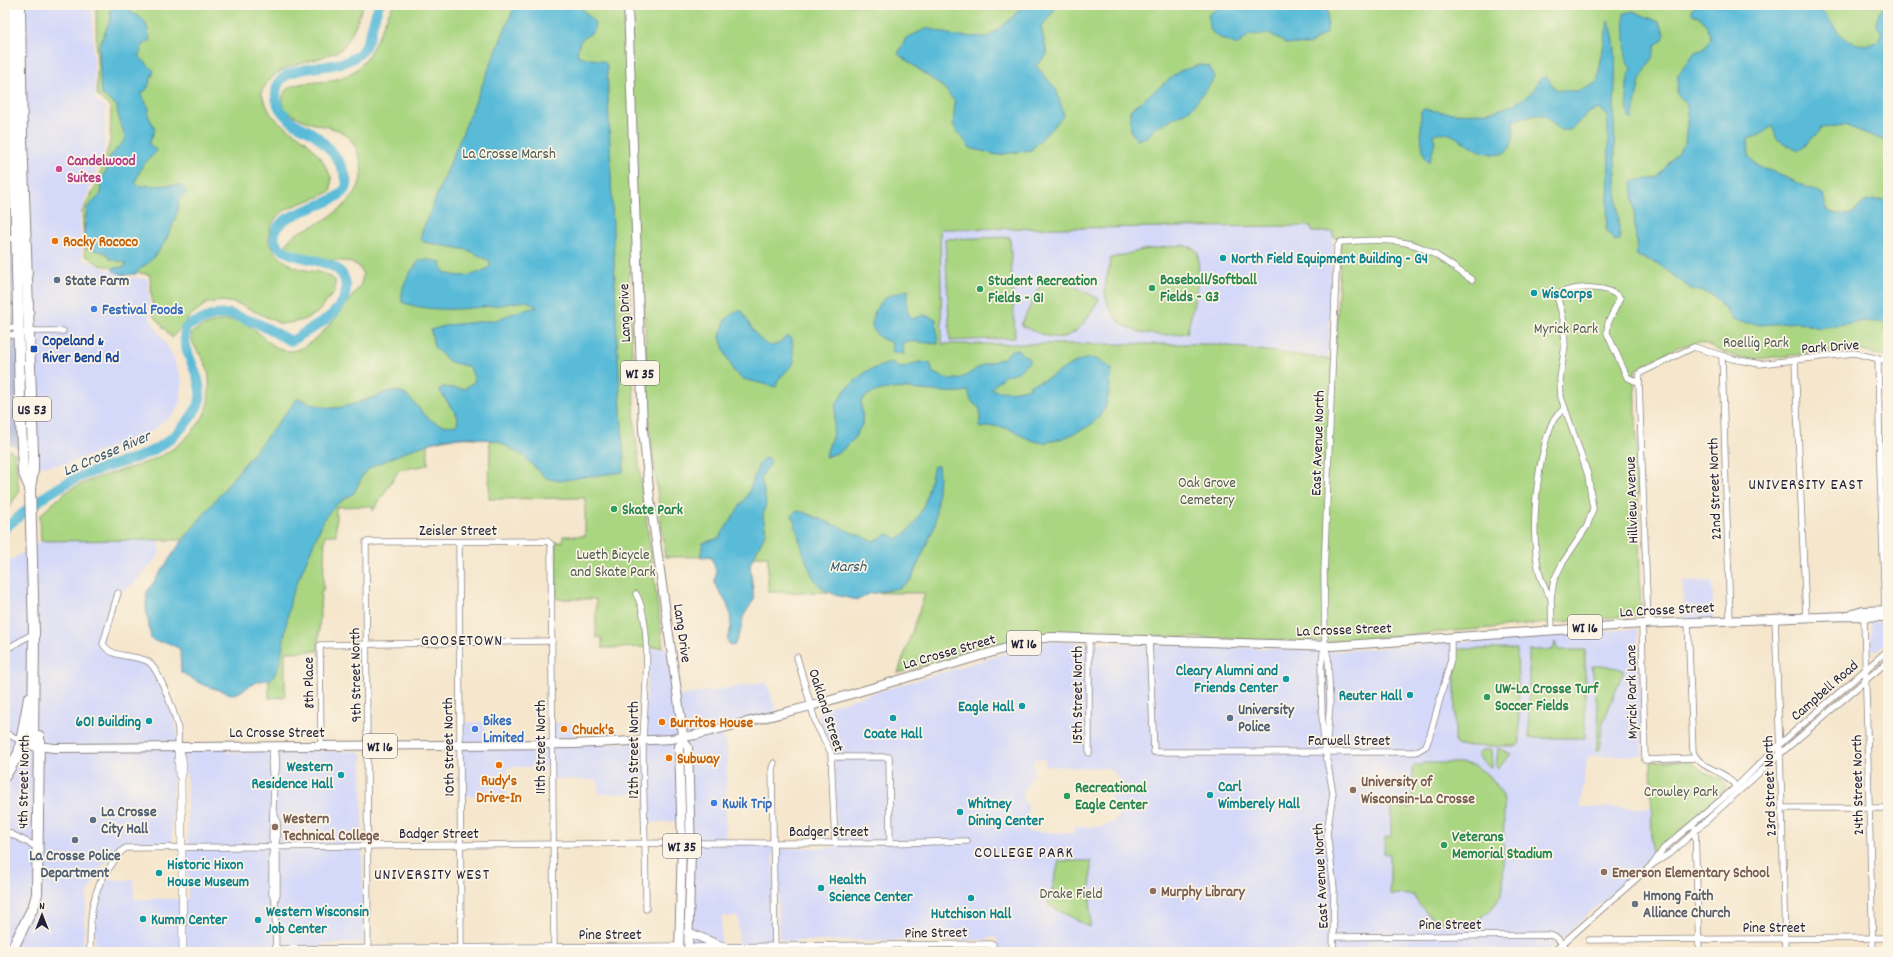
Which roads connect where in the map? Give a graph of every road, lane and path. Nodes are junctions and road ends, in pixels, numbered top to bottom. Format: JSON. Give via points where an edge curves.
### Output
{"nodes":[{"id":1,"x":11,"y":5,"type":"edge"},
{"id":2,"x":20,"y":5,"type":"edge"},
{"id":3,"x":628,"y":5,"type":"edge"},
{"id":4,"x":12,"y":51,"type":"edge"},
{"id":5,"x":15,"y":186,"type":"junction"},
{"id":6,"x":25,"y":222,"type":"junction"},
{"id":7,"x":5,"y":238,"type":"edge"},
{"id":8,"x":16,"y":238,"type":"junction"},
{"id":9,"x":1472,"y":280,"type":"dead end"},
{"id":10,"x":5,"y":327,"type":"edge"},
{"id":11,"x":22,"y":331,"type":"junction"},
{"id":12,"x":63,"y":331,"type":"dead end"},
{"id":13,"x":5,"y":335,"type":"edge"},
{"id":14,"x":1722,"y":356,"type":"junction"},
{"id":15,"x":1878,"y":358,"type":"junction"},
{"id":16,"x":1795,"y":361,"type":"junction"},
{"id":17,"x":1888,"y":361,"type":"edge"},
{"id":18,"x":1639,"y":376,"type":"joint"},
{"id":19,"x":1639,"y":383,"type":"junction"},
{"id":20,"x":1565,"y":408,"type":"junction"},
{"id":21,"x":366,"y":542,"type":"joint"},
{"id":22,"x":459,"y":542,"type":"junction"},
{"id":23,"x":550,"y":543,"type":"joint"},
{"id":24,"x":118,"y":593,"type":"dead end"},
{"id":25,"x":636,"y":594,"type":"dead end"},
{"id":26,"x":1551,"y":597,"type":"junction"},
{"id":27,"x":1887,"y":612,"type":"edge"},
{"id":28,"x":1846,"y":616,"type":"junction"},
{"id":29,"x":1806,"y":617,"type":"junction"},
{"id":30,"x":1775,"y":618,"type":"junction"},
{"id":31,"x":1864,"y":618,"type":"junction"},
{"id":32,"x":1730,"y":620,"type":"junction"},
{"id":33,"x":1688,"y":621,"type":"junction"},
{"id":34,"x":1645,"y":623,"type":"junction"},
{"id":35,"x":1552,"y":630,"type":"junction"},
{"id":36,"x":34,"y":633,"type":"junction"},
{"id":37,"x":1451,"y":637,"type":"junction"},
{"id":38,"x":1089,"y":638,"type":"junction"},
{"id":39,"x":1149,"y":639,"type":"junction"},
{"id":40,"x":552,"y":641,"type":"junction"},
{"id":41,"x":459,"y":643,"type":"junction"},
{"id":42,"x":366,"y":644,"type":"junction"},
{"id":43,"x":1325,"y":646,"type":"junction"},
{"id":44,"x":5,"y":650,"type":"edge"},
{"id":45,"x":1888,"y":650,"type":"edge"},
{"id":46,"x":798,"y":657,"type":"dead end"},
{"id":47,"x":1888,"y":661,"type":"edge"},
{"id":48,"x":1866,"y":669,"type":"junction"},
{"id":49,"x":34,"y":679,"type":"junction"},
{"id":50,"x":1866,"y":681,"type":"junction"},
{"id":51,"x":811,"y":706,"type":"junction"},
{"id":52,"x":5,"y":732,"type":"edge"},
{"id":53,"x":684,"y":740,"type":"junction"},
{"id":54,"x":22,"y":741,"type":"junction"},
{"id":55,"x":643,"y":742,"type":"junction"},
{"id":56,"x":1780,"y":744,"type":"junction"},
{"id":57,"x":553,"y":745,"type":"junction"},
{"id":58,"x":36,"y":746,"type":"junction"},
{"id":59,"x":178,"y":746,"type":"junction"},
{"id":60,"x":274,"y":746,"type":"junction"},
{"id":61,"x":321,"y":746,"type":"junction"},
{"id":62,"x":368,"y":746,"type":"junction"},
{"id":63,"x":460,"y":746,"type":"junction"},
{"id":64,"x":1326,"y":751,"type":"junction"},
{"id":65,"x":1089,"y":753,"type":"dead end"},
{"id":66,"x":1780,"y":754,"type":"junction"},
{"id":67,"x":832,"y":757,"type":"junction"},
{"id":68,"x":1696,"y":758,"type":"junction"},
{"id":69,"x":774,"y":763,"type":"dead end"},
{"id":70,"x":5,"y":776,"type":"edge"},
{"id":71,"x":1736,"y":787,"type":"junction"},
{"id":72,"x":1737,"y":794,"type":"junction"},
{"id":73,"x":1782,"y":808,"type":"junction"},
{"id":74,"x":1869,"y":808,"type":"junction"},
{"id":75,"x":1888,"y":808,"type":"edge"},
{"id":76,"x":1695,"y":822,"type":"junction"},
{"id":77,"x":5,"y":831,"type":"edge"},
{"id":78,"x":1695,"y":831,"type":"junction"},
{"id":79,"x":968,"y":841,"type":"dead end"},
{"id":80,"x":687,"y":843,"type":"junction"},
{"id":81,"x":773,"y":843,"type":"junction"},
{"id":82,"x":835,"y":843,"type":"junction"},
{"id":83,"x":890,"y":843,"type":"junction"},
{"id":84,"x":552,"y":844,"type":"junction"},
{"id":85,"x":646,"y":844,"type":"junction"},
{"id":86,"x":461,"y":845,"type":"junction"},
{"id":87,"x":275,"y":846,"type":"junction"},
{"id":88,"x":368,"y":846,"type":"junction"},
{"id":89,"x":37,"y":847,"type":"junction"},
{"id":90,"x":182,"y":847,"type":"junction"},
{"id":91,"x":1653,"y":864,"type":"junction"},
{"id":92,"x":646,"y":908,"type":"dead end"},
{"id":93,"x":688,"y":932,"type":"junction"},
{"id":94,"x":1334,"y":937,"type":"junction"},
{"id":95,"x":1888,"y":938,"type":"edge"},
{"id":96,"x":1785,"y":939,"type":"junction"},
{"id":97,"x":1873,"y":939,"type":"junction"},
{"id":98,"x":1589,"y":940,"type":"dead end"},
{"id":99,"x":1699,"y":940,"type":"junction"},
{"id":100,"x":1563,"y":943,"type":"junction"},
{"id":101,"x":775,"y":945,"type":"junction"},
{"id":102,"x":888,"y":945,"type":"junction"},
{"id":103,"x":721,"y":946,"type":"junction"},
{"id":104,"x":461,"y":949,"type":"edge"},
{"id":105,"x":554,"y":949,"type":"edge"},
{"id":106,"x":684,"y":949,"type":"edge"},
{"id":107,"x":276,"y":950,"type":"edge"},
{"id":108,"x":368,"y":950,"type":"edge"},
{"id":109,"x":12,"y":952,"type":"edge"},
{"id":110,"x":90,"y":952,"type":"edge"},
{"id":111,"x":183,"y":952,"type":"edge"},
{"id":112,"x":775,"y":952,"type":"edge"},
{"id":113,"x":889,"y":952,"type":"edge"},
{"id":114,"x":993,"y":952,"type":"edge"},
{"id":115,"x":1333,"y":952,"type":"edge"},
{"id":116,"x":1553,"y":952,"type":"edge"},
{"id":117,"x":1570,"y":952,"type":"edge"},
{"id":118,"x":1699,"y":952,"type":"edge"},
{"id":119,"x":1785,"y":952,"type":"edge"},
{"id":120,"x":1873,"y":952,"type":"edge"}],
"edges":[{"from":1,"to":4,"type":"highway","number":"US 53"},
{"from":2,"to":4,"type":"highway","number":"US 53"},
{"from":3,"to":53,"type":"main road","name":"Lang Drive","number":"WI 35","via":[[643,429],[651,507]]},
{"from":4,"to":5,"type":"highway","number":"US 53"},
{"from":4,"to":6,"type":"highway","number":"US 53"},
{"from":5,"to":6,"type":"highway","via":[[18,192],[20,217]]},
{"from":5,"to":8,"type":"highway","number":"US 53"},
{"from":6,"to":11,"type":"highway","number":"US 53"},
{"from":7,"to":8,"type":"street"},
{"from":8,"to":11,"type":"highway","number":"US 53"},
{"from":9,"to":43,"type":"street","name":"East Avenue North","via":[[1438,257],[1412,244],[1394,241],[1340,242],[1337,248],[1324,573]]},
{"from":10,"to":11,"type":"street"},
{"from":11,"to":12,"type":"street"},
{"from":11,"to":13,"type":"street"},
{"from":11,"to":36,"type":"highway","number":"US 53","via":[[33,452],[30,488]]},
{"from":14,"to":16,"type":"street","name":"Park Drive","via":[[1760,364]]},
{"from":14,"to":18,"type":"street","name":"Park Drive","via":[[1694,347],[1643,371]]},
{"from":14,"to":32,"type":"street","name":"22nd Street North"},
{"from":15,"to":16,"type":"street","name":"Park Drive","via":[[1854,353]]},
{"from":15,"to":17,"type":"street","name":"Park Drive"},
{"from":15,"to":27,"type":"street"},
{"from":16,"to":29,"type":"street"},
{"from":18,"to":19,"type":"street","name":"Hillview Avenue"},
{"from":19,"to":20,"type":"street","via":[[1627,377],[1607,332],[1608,323],[1620,298],[1612,291],[1602,288],[1562,292],[1558,299],[1566,345],[1560,385]]},
{"from":19,"to":34,"type":"street","name":"Hillview Avenue"},
{"from":20,"to":26,"type":"street","via":[[1555,417],[1549,431],[1542,456],[1535,506],[1535,545],[1539,571],[1544,587]]},
{"from":20,"to":26,"type":"street","via":[[1588,475],[1593,509],[1587,526],[1557,571]]},
{"from":21,"to":22,"type":"street","name":"Zeisler Street"},
{"from":21,"to":42,"type":"street","name":"9th Street North"},
{"from":22,"to":23,"type":"street","name":"Zeisler Street"},
{"from":22,"to":41,"type":"street","name":"10th Street North"},
{"from":23,"to":40,"type":"street","name":"11th Street North"},
{"from":24,"to":59,"type":"street","via":[[103,644],[106,650],[113,653],[143,659],[153,665],[174,715]]},
{"from":25,"to":55,"type":"street","name":"12th Street North","via":[[642,606],[646,644]]},
{"from":26,"to":35,"type":"street"},
{"from":27,"to":28,"type":"main road","via":[[1863,611]]},
{"from":27,"to":31,"type":"main road","name":"La Crosse Street","number":"WI 16"},
{"from":28,"to":29,"type":"main road","name":"La Crosse Street","number":"WI 16"},
{"from":28,"to":31,"type":"main road","name":"La Crosse Street","number":"WI 16"},
{"from":29,"to":30,"type":"main road","name":"La Crosse Street","number":"WI 16"},
{"from":30,"to":32,"type":"main road","name":"La Crosse Street","number":"WI 16"},
{"from":30,"to":56,"type":"street","name":"23rd Street North"},
{"from":31,"to":48,"type":"street","name":"24th Street North"},
{"from":32,"to":33,"type":"main road","name":"La Crosse Street","number":"WI 16"},
{"from":33,"to":34,"type":"main road","name":"La Crosse Street","number":"WI 16"},
{"from":33,"to":68,"type":"street","via":[[1692,746]]},
{"from":34,"to":35,"type":"main road","name":"La Crosse Street","number":"WI 16"},
{"from":34,"to":68,"type":"street","name":"Myrick Park Lane","via":[[1645,760]]},
{"from":35,"to":37,"type":"main road","name":"La Crosse Street","number":"WI 16"},
{"from":36,"to":44,"type":"street"},
{"from":36,"to":49,"type":"highway","number":"US 53"},
{"from":37,"to":43,"type":"main road","name":"La Crosse Street","number":"WI 16"},
{"from":37,"to":64,"type":"street","name":"Farwell Street","via":[[1451,660],[1430,735],[1422,750]]},
{"from":38,"to":39,"type":"main road","name":"La Crosse Street","number":"WI 16"},
{"from":38,"to":51,"type":"main road","name":"La Crosse Street","number":"WI 16","via":[[1044,637]]},
{"from":38,"to":65,"type":"street","name":"15th Street North"},
{"from":39,"to":43,"type":"main road","name":"La Crosse Street","number":"WI 16"},
{"from":39,"to":64,"type":"street","name":"Farwell Street","via":[[1154,752]]},
{"from":40,"to":41,"type":"street"},
{"from":40,"to":57,"type":"street","name":"11th Street North"},
{"from":41,"to":42,"type":"street"},
{"from":41,"to":63,"type":"street","name":"10th Street North"},
{"from":42,"to":61,"type":"street","name":"8th Place","via":[[320,645]]},
{"from":42,"to":62,"type":"street","name":"9th Street North"},
{"from":43,"to":64,"type":"street","name":"East Avenue North","via":[[1321,667]]},
{"from":45,"to":48,"type":"street","name":"Campbell Road"},
{"from":46,"to":51,"type":"street","name":"Oakland Street"},
{"from":47,"to":50,"type":"street","name":"Campbell Road"},
{"from":48,"to":50,"type":"street","name":"24th Street North"},
{"from":48,"to":56,"type":"street","name":"Campbell Road"},
{"from":49,"to":54,"type":"highway","number":"US 53"},
{"from":49,"to":58,"type":"highway","number":"US 53"},
{"from":50,"to":66,"type":"street","name":"Campbell Road"},
{"from":50,"to":74,"type":"street","name":"24th Street North"},
{"from":51,"to":53,"type":"main road","number":"WI 16"},
{"from":51,"to":67,"type":"street","name":"Oakland Street","via":[[818,729],[829,746]]},
{"from":52,"to":54,"type":"street","name":"La Crosse Street"},
{"from":53,"to":55,"type":"main road","number":"WI 16"},
{"from":53,"to":80,"type":"main road","number":"WI 35","via":[[688,747]]},
{"from":54,"to":58,"type":"main road","name":"La Crosse Street"},
{"from":54,"to":70,"type":"highway","number":"US 53","via":[[19,753]]},
{"from":55,"to":57,"type":"main road","number":"WI 16"},
{"from":55,"to":85,"type":"street","name":"12th Street North"},
{"from":56,"to":66,"type":"street","name":"23rd Street North"},
{"from":56,"to":71,"type":"street","name":"Campbell Road"},
{"from":57,"to":63,"type":"main road","name":"La Crosse Street","number":"WI 16"},
{"from":57,"to":84,"type":"street","name":"11th Street North"},
{"from":58,"to":59,"type":"main road","name":"La Crosse Street"},
{"from":58,"to":89,"type":"highway","name":"4th Street North","number":"US 53"},
{"from":59,"to":60,"type":"main road","name":"La Crosse Street","number":"WI 16"},
{"from":59,"to":90,"type":"main road","via":[[182,755]]},
{"from":60,"to":61,"type":"main road","name":"La Crosse Street","number":"WI 16"},
{"from":60,"to":87,"type":"street","via":[[271,773],[274,782],[272,832]]},
{"from":61,"to":62,"type":"main road","name":"La Crosse Street","number":"WI 16"},
{"from":62,"to":63,"type":"main road","name":"La Crosse Street","number":"WI 16"},
{"from":62,"to":88,"type":"street","name":"9th Street North"},
{"from":63,"to":86,"type":"street","name":"10th Street North"},
{"from":64,"to":94,"type":"street","name":"East Avenue North","via":[[1333,794],[1327,833],[1334,882]]},
{"from":66,"to":72,"type":"street","name":"Campbell Road"},
{"from":66,"to":73,"type":"street","name":"23rd Street North"},
{"from":67,"to":82,"type":"street","name":"Oakland Street"},
{"from":67,"to":83,"type":"street","via":[[889,757]]},
{"from":68,"to":71,"type":"street","via":[[1704,766],[1729,778]]},
{"from":69,"to":81,"type":"street"},
{"from":71,"to":72,"type":"street"},
{"from":71,"to":76,"type":"street","name":"Campbell Road"},
{"from":72,"to":78,"type":"street","name":"Campbell Road"},
{"from":73,"to":74,"type":"street"},
{"from":73,"to":96,"type":"street","name":"23rd Street North"},
{"from":74,"to":75,"type":"street"},
{"from":74,"to":97,"type":"street","name":"24th Street North"},
{"from":76,"to":78,"type":"street"},
{"from":76,"to":91,"type":"street","name":"Campbell Road","via":[[1663,849]]},
{"from":77,"to":89,"type":"street"},
{"from":78,"to":91,"type":"street","name":"Campbell Road","via":[[1664,858]]},
{"from":78,"to":99,"type":"street"},
{"from":79,"to":83,"type":"street","name":"Badger Street"},
{"from":80,"to":81,"type":"street","name":"Badger Street"},
{"from":80,"to":85,"type":"street","name":"Badger Street"},
{"from":80,"to":93,"type":"main road","number":"WI 35"},
{"from":80,"to":106,"type":"main road","number":"WI 35"},
{"from":81,"to":82,"type":"street","name":"Badger Street"},
{"from":81,"to":101,"type":"street"},
{"from":82,"to":83,"type":"street","name":"Badger Street"},
{"from":84,"to":85,"type":"street","name":"Badger Street"},
{"from":84,"to":86,"type":"street","name":"Badger Street"},
{"from":84,"to":105,"type":"street","name":"11th Street North"},
{"from":85,"to":92,"type":"street","name":"12th Street North"},
{"from":86,"to":88,"type":"street","name":"Badger Street"},
{"from":86,"to":104,"type":"street","name":"10th Street North"},
{"from":87,"to":88,"type":"street","name":"Badger Street"},
{"from":87,"to":90,"type":"street","name":"Badger Street"},
{"from":87,"to":107,"type":"street","via":[[272,854],[272,894],[275,900]]},
{"from":88,"to":108,"type":"street","name":"9th Street North"},
{"from":89,"to":109,"type":"highway","name":"4th Street North","number":"US 53","via":[[37,894]]},
{"from":90,"to":110,"type":"street","name":"Badger Street","via":[[124,849],[105,873],[94,896],[90,918]]},
{"from":90,"to":111,"type":"main road"},
{"from":91,"to":100,"type":"street","name":"Campbell Road"},
{"from":93,"to":103,"type":"main road"},
{"from":93,"to":106,"type":"main road","number":"WI 35"},
{"from":94,"to":100,"type":"street","name":"Pine Street","via":[[1550,935]]},
{"from":94,"to":115,"type":"street","name":"East Avenue North"},
{"from":95,"to":97,"type":"street","name":"Pine Street"},
{"from":96,"to":97,"type":"street","name":"Pine Street"},
{"from":96,"to":99,"type":"street","name":"Pine Street"},
{"from":96,"to":119,"type":"street","name":"23rd Street North"},
{"from":97,"to":120,"type":"street","name":"24th Street North"},
{"from":98,"to":99,"type":"street","name":"Pine Street"},
{"from":99,"to":118,"type":"street"},
{"from":100,"to":116,"type":"street","name":"Campbell Road"},
{"from":100,"to":117,"type":"street"},
{"from":101,"to":102,"type":"street","name":"Pine Street"},
{"from":101,"to":103,"type":"street","name":"Pine Street"},
{"from":101,"to":112,"type":"street"},
{"from":102,"to":113,"type":"street"},
{"from":102,"to":114,"type":"street","name":"Pine Street","via":[[993,944]]},
{"from":103,"to":106,"type":"street","name":"Pine Street"},
{"from":104,"to":105,"type":"street","name":"Pine Street"},
{"from":104,"to":108,"type":"street","name":"Pine Street"},
{"from":105,"to":106,"type":"street","name":"Pine Street"},
{"from":107,"to":108,"type":"street","name":"Pine Street"}]}
